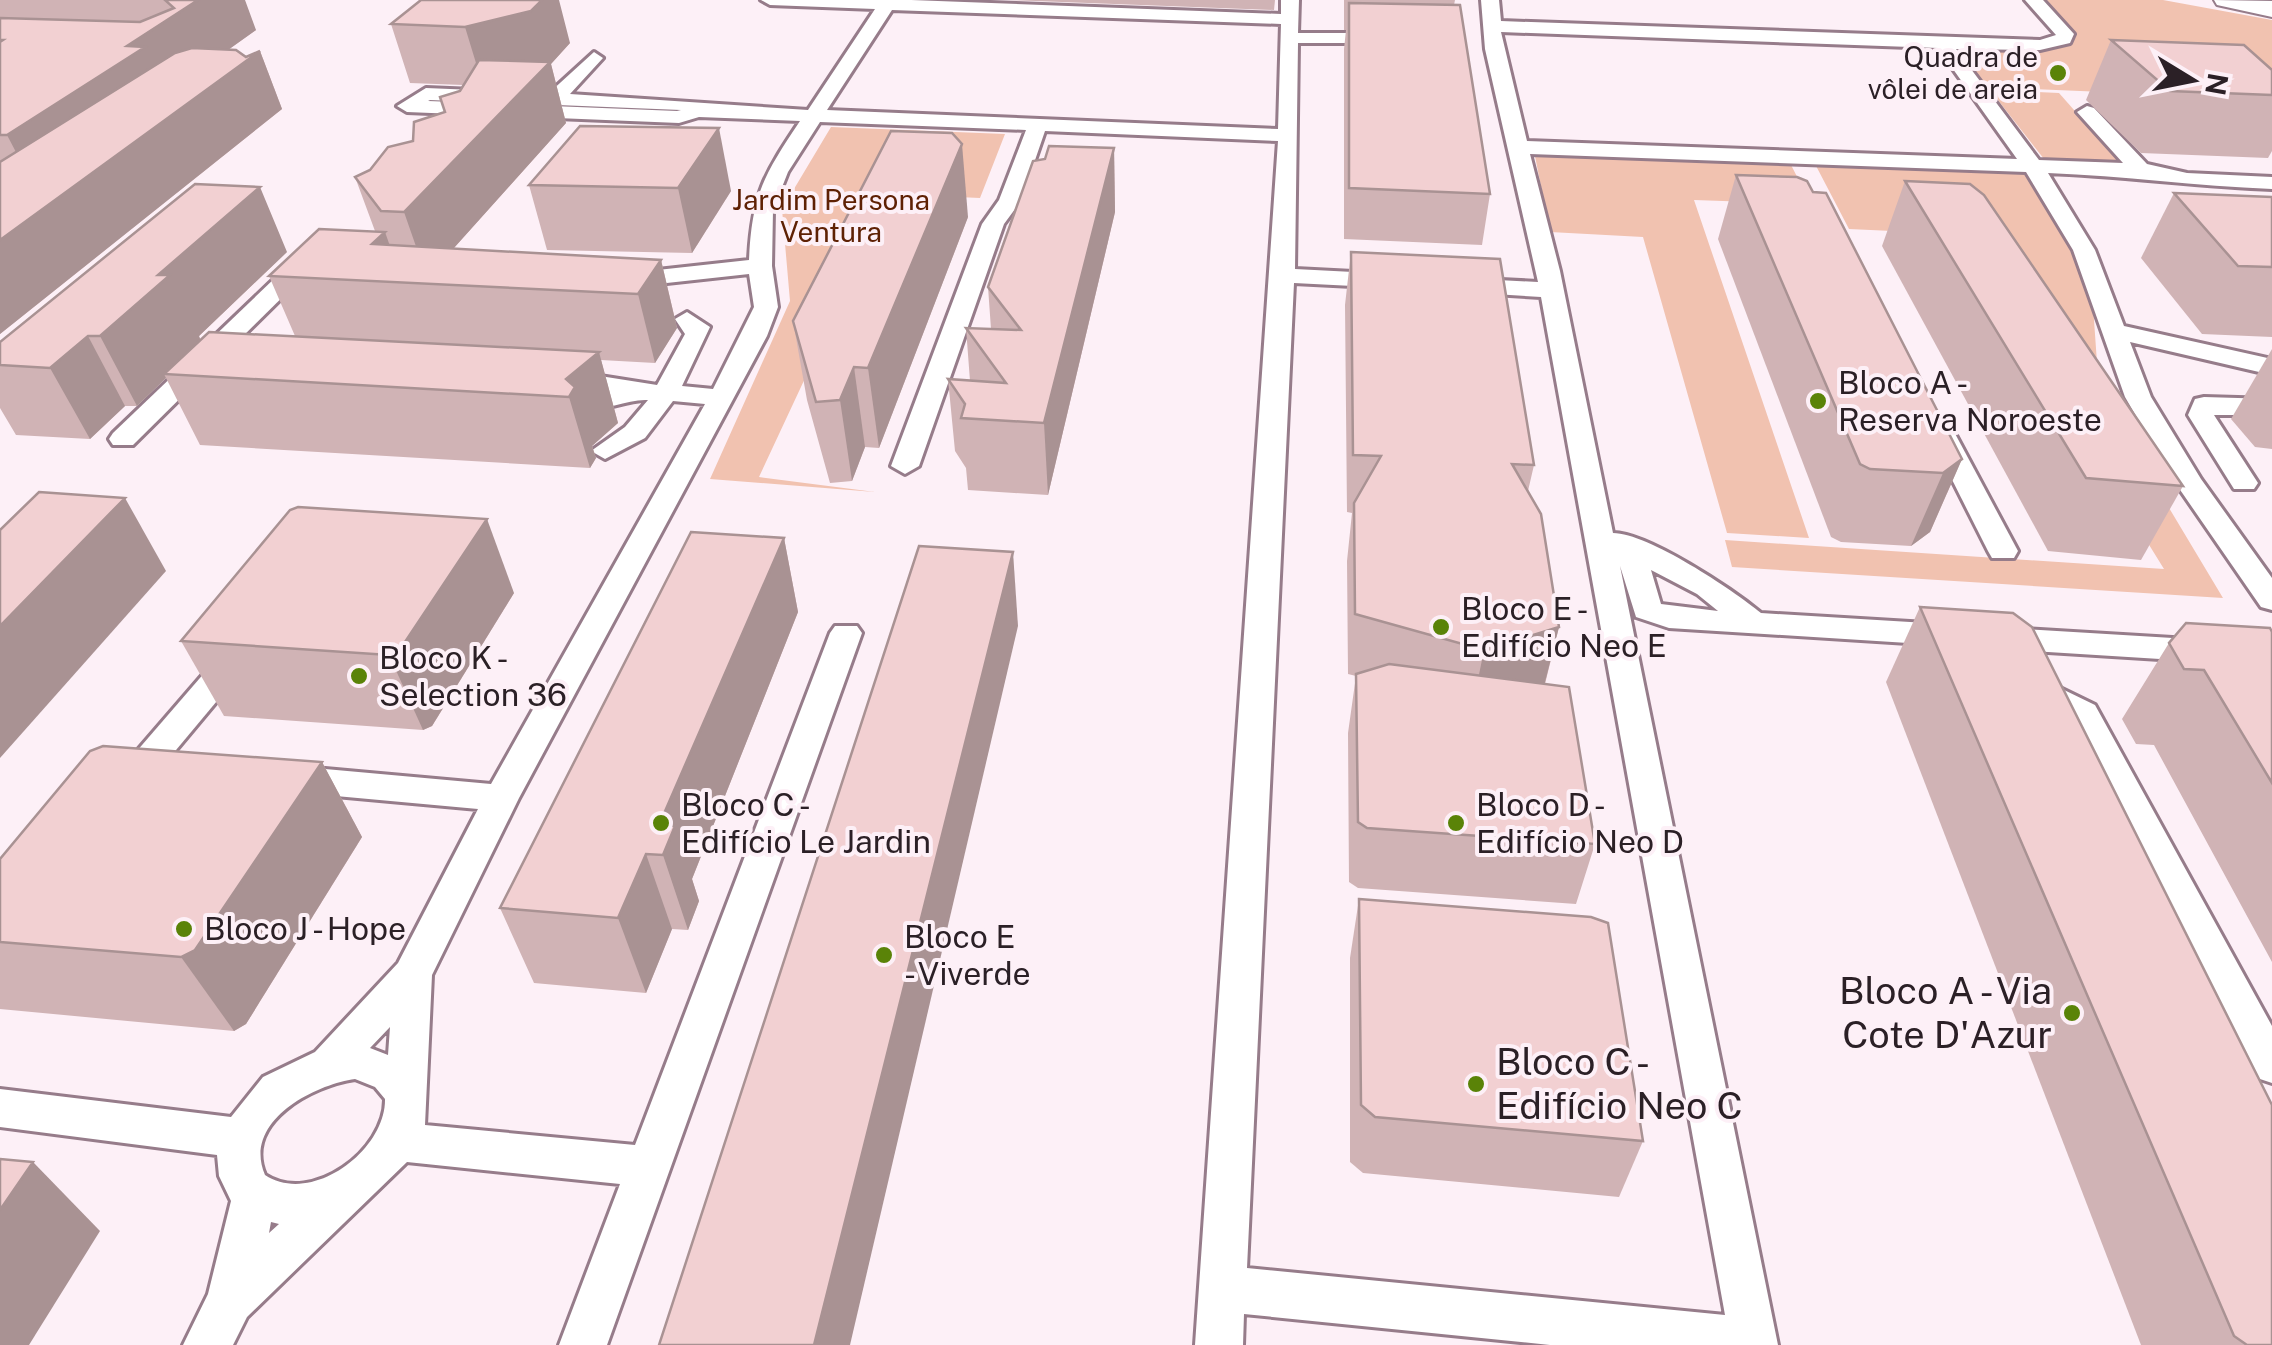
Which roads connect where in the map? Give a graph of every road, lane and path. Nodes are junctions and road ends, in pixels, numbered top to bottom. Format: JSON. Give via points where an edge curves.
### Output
{"nodes":[{"id":1,"x":770,"y":0,"type":"edge"},
{"id":2,"x":2034,"y":0,"type":"edge"},
{"id":3,"x":2226,"y":0,"type":"edge"},
{"id":4,"x":2251,"y":0,"type":"edge"},
{"id":5,"x":886,"y":5,"type":"junction"},
{"id":6,"x":2272,"y":8,"type":"edge"},
{"id":7,"x":1288,"y":20,"type":"edge"},
{"id":8,"x":1484,"y":30,"type":"edge"},
{"id":9,"x":1413,"y":36,"type":"edge"},
{"id":10,"x":1942,"y":43,"type":"junction"},
{"id":11,"x":594,"y":58,"type":"dead end"},
{"id":12,"x":556,"y":98,"type":"junction"},
{"id":13,"x":697,"y":111,"type":"junction"},
{"id":14,"x":2087,"y":112,"type":"dead end"},
{"id":15,"x":816,"y":116,"type":"junction"},
{"id":16,"x":1038,"y":124,"type":"junction"},
{"id":17,"x":1287,"y":135,"type":"junction"},
{"id":18,"x":1520,"y":147,"type":"junction"},
{"id":19,"x":1798,"y":158,"type":"junction"},
{"id":20,"x":2034,"y":168,"type":"junction"},
{"id":21,"x":2272,"y":168,"type":"edge"},
{"id":22,"x":2151,"y":171,"type":"junction"},
{"id":23,"x":2272,"y":183,"type":"edge"},
{"id":24,"x":1817,"y":193,"type":"edge"},
{"id":25,"x":310,"y":256,"type":"edge"},
{"id":26,"x":760,"y":266,"type":"junction"},
{"id":27,"x":1282,"y":266,"type":"junction"},
{"id":28,"x":1454,"y":266,"type":"edge"},
{"id":29,"x":1549,"y":280,"type":"junction"},
{"id":30,"x":285,"y":282,"type":"junction"},
{"id":31,"x":320,"y":284,"type":"edge"},
{"id":32,"x":588,"y":284,"type":"edge"},
{"id":33,"x":688,"y":319,"type":"dead end"},
{"id":34,"x":2114,"y":331,"type":"junction"},
{"id":35,"x":2272,"y":367,"type":"edge"},
{"id":36,"x":530,"y":376,"type":"edge"},
{"id":37,"x":621,"y":390,"type":"junction"},
{"id":38,"x":662,"y":393,"type":"junction"},
{"id":39,"x":722,"y":397,"type":"junction"},
{"id":40,"x":1923,"y":397,"type":"edge"},
{"id":41,"x":552,"y":400,"type":"edge"},
{"id":42,"x":2272,"y":407,"type":"edge"},
{"id":43,"x":123,"y":439,"type":"dead end"},
{"id":44,"x":606,"y":451,"type":"dead end"},
{"id":45,"x":905,"y":466,"type":"dead end"},
{"id":46,"x":2188,"y":481,"type":"junction"},
{"id":47,"x":2258,"y":484,"type":"edge"},
{"id":48,"x":1596,"y":532,"type":"junction"},
{"id":49,"x":1629,"y":546,"type":"junction"},
{"id":50,"x":2003,"y":550,"type":"dead end"},
{"id":51,"x":2272,"y":600,"type":"edge"},
{"id":52,"x":1750,"y":620,"type":"junction"},
{"id":53,"x":262,"y":626,"type":"edge"},
{"id":54,"x":846,"y":634,"type":"dead end"},
{"id":55,"x":2272,"y":655,"type":"edge"},
{"id":56,"x":2059,"y":754,"type":"edge"},
{"id":57,"x":144,"y":766,"type":"junction"},
{"id":58,"x":184,"y":769,"type":"edge"},
{"id":59,"x":263,"y":776,"type":"edge"},
{"id":60,"x":501,"y":798,"type":"junction"},
{"id":61,"x":108,"y":809,"type":"edge"},
{"id":62,"x":412,"y":974,"type":"junction"},
{"id":63,"x":330,"y":1064,"type":"junction"},
{"id":64,"x":2272,"y":1064,"type":"edge"},
{"id":65,"x":407,"y":1095,"type":"junction"},
{"id":66,"x":0,"y":1108,"type":"edge"},
{"id":67,"x":241,"y":1138,"type":"junction"},
{"id":68,"x":398,"y":1142,"type":"junction"},
{"id":69,"x":645,"y":1166,"type":"junction"},
{"id":70,"x":344,"y":1192,"type":"junction"},
{"id":71,"x":255,"y":1196,"type":"junction"},
{"id":72,"x":1225,"y":1289,"type":"junction"},
{"id":73,"x":230,"y":1302,"type":"junction"},
{"id":74,"x":1754,"y":1344,"type":"edge"},
{"id":75,"x":207,"y":1345,"type":"edge"},
{"id":76,"x":583,"y":1345,"type":"edge"},
{"id":77,"x":1219,"y":1345,"type":"edge"}],
"edges":[{"from":1,"to":5,"type":"street"},
{"from":2,"to":10,"type":"street","via":[[2065,34],[2050,44]]},
{"from":3,"to":6,"type":"street"},
{"from":4,"to":6,"type":"street"},
{"from":5,"to":7,"type":"street","via":[[922,6],[913,23],[1228,36],[1239,33],[1243,18]]},
{"from":5,"to":15,"type":"street"},
{"from":7,"to":9,"type":"street"},
{"from":7,"to":17,"type":"street"},
{"from":8,"to":10,"type":"street","via":[[1550,29],[1556,44],[1584,48],[1875,58],[1892,52],[1882,41]]},
{"from":8,"to":18,"type":"street"},
{"from":10,"to":20,"type":"street"},
{"from":11,"to":12,"type":"street"},
{"from":12,"to":13,"type":"street","via":[[683,104]]},
{"from":12,"to":13,"type":"street","via":[[426,94],[407,106],[679,117]]},
{"from":13,"to":15,"type":"street"},
{"from":14,"to":22,"type":"street"},
{"from":15,"to":16,"type":"street"},
{"from":15,"to":26,"type":"street","via":[[777,172],[762,210]]},
{"from":16,"to":17,"type":"street"},
{"from":16,"to":45,"type":"street","via":[[1010,201],[993,224]]},
{"from":17,"to":27,"type":"street"},
{"from":18,"to":19,"type":"street"},
{"from":18,"to":29,"type":"street"},
{"from":19,"to":20,"type":"street"},
{"from":19,"to":24,"type":"street"},
{"from":20,"to":22,"type":"street"},
{"from":20,"to":34,"type":"street","via":[[2084,250]]},
{"from":21,"to":22,"type":"street","via":[[2171,164]]},
{"from":22,"to":23,"type":"street","via":[[2186,180]]},
{"from":25,"to":30,"type":"street"},
{"from":26,"to":32,"type":"street"},
{"from":26,"to":39,"type":"street","via":[[766,307]]},
{"from":27,"to":29,"type":"street"},
{"from":27,"to":72,"type":"street"},
{"from":28,"to":29,"type":"street"},
{"from":29,"to":48,"type":"street"},
{"from":30,"to":31,"type":"street"},
{"from":30,"to":43,"type":"street"},
{"from":33,"to":38,"type":"street","via":[[697,334]]},
{"from":34,"to":35,"type":"street"},
{"from":34,"to":46,"type":"street","via":[[2138,397]]},
{"from":36,"to":37,"type":"street","via":[[606,380]]},
{"from":37,"to":38,"type":"street"},
{"from":37,"to":41,"type":"street","via":[[598,402]]},
{"from":38,"to":39,"type":"street"},
{"from":38,"to":44,"type":"street","via":[[634,436]]},
{"from":39,"to":60,"type":"street"},
{"from":40,"to":50,"type":"street"},
{"from":42,"to":47,"type":"street","via":[[2204,405],[2202,416]]},
{"from":46,"to":47,"type":"street"},
{"from":46,"to":51,"type":"street"},
{"from":48,"to":49,"type":"street"},
{"from":48,"to":74,"type":"street"},
{"from":49,"to":52,"type":"street","via":[[1708,587]]},
{"from":49,"to":52,"type":"street","via":[[1639,589],[1656,616]]},
{"from":52,"to":55,"type":"street"},
{"from":53,"to":57,"type":"street"},
{"from":54,"to":69,"type":"street"},
{"from":56,"to":64,"type":"street","via":[[2040,709],[2060,700],[2090,723]]},
{"from":57,"to":58,"type":"street"},
{"from":57,"to":61,"type":"street"},
{"from":59,"to":60,"type":"street"},
{"from":60,"to":62,"type":"street"},
{"from":62,"to":63,"type":"street"},
{"from":62,"to":65,"type":"street"},
{"from":63,"to":65,"type":"street","via":[[380,1066]]},
{"from":63,"to":67,"type":"street","via":[[275,1092]]},
{"from":65,"to":68,"type":"street","via":[[408,1117]]},
{"from":66,"to":67,"type":"street"},
{"from":67,"to":71,"type":"street","via":[[241,1181]]},
{"from":68,"to":69,"type":"street"},
{"from":68,"to":70,"type":"street","via":[[385,1161]]},
{"from":69,"to":76,"type":"street"},
{"from":70,"to":71,"type":"street","via":[[297,1206]]},
{"from":70,"to":73,"type":"street"},
{"from":71,"to":73,"type":"street"},
{"from":72,"to":74,"type":"street"},
{"from":72,"to":77,"type":"street"},
{"from":73,"to":75,"type":"street"}]}
